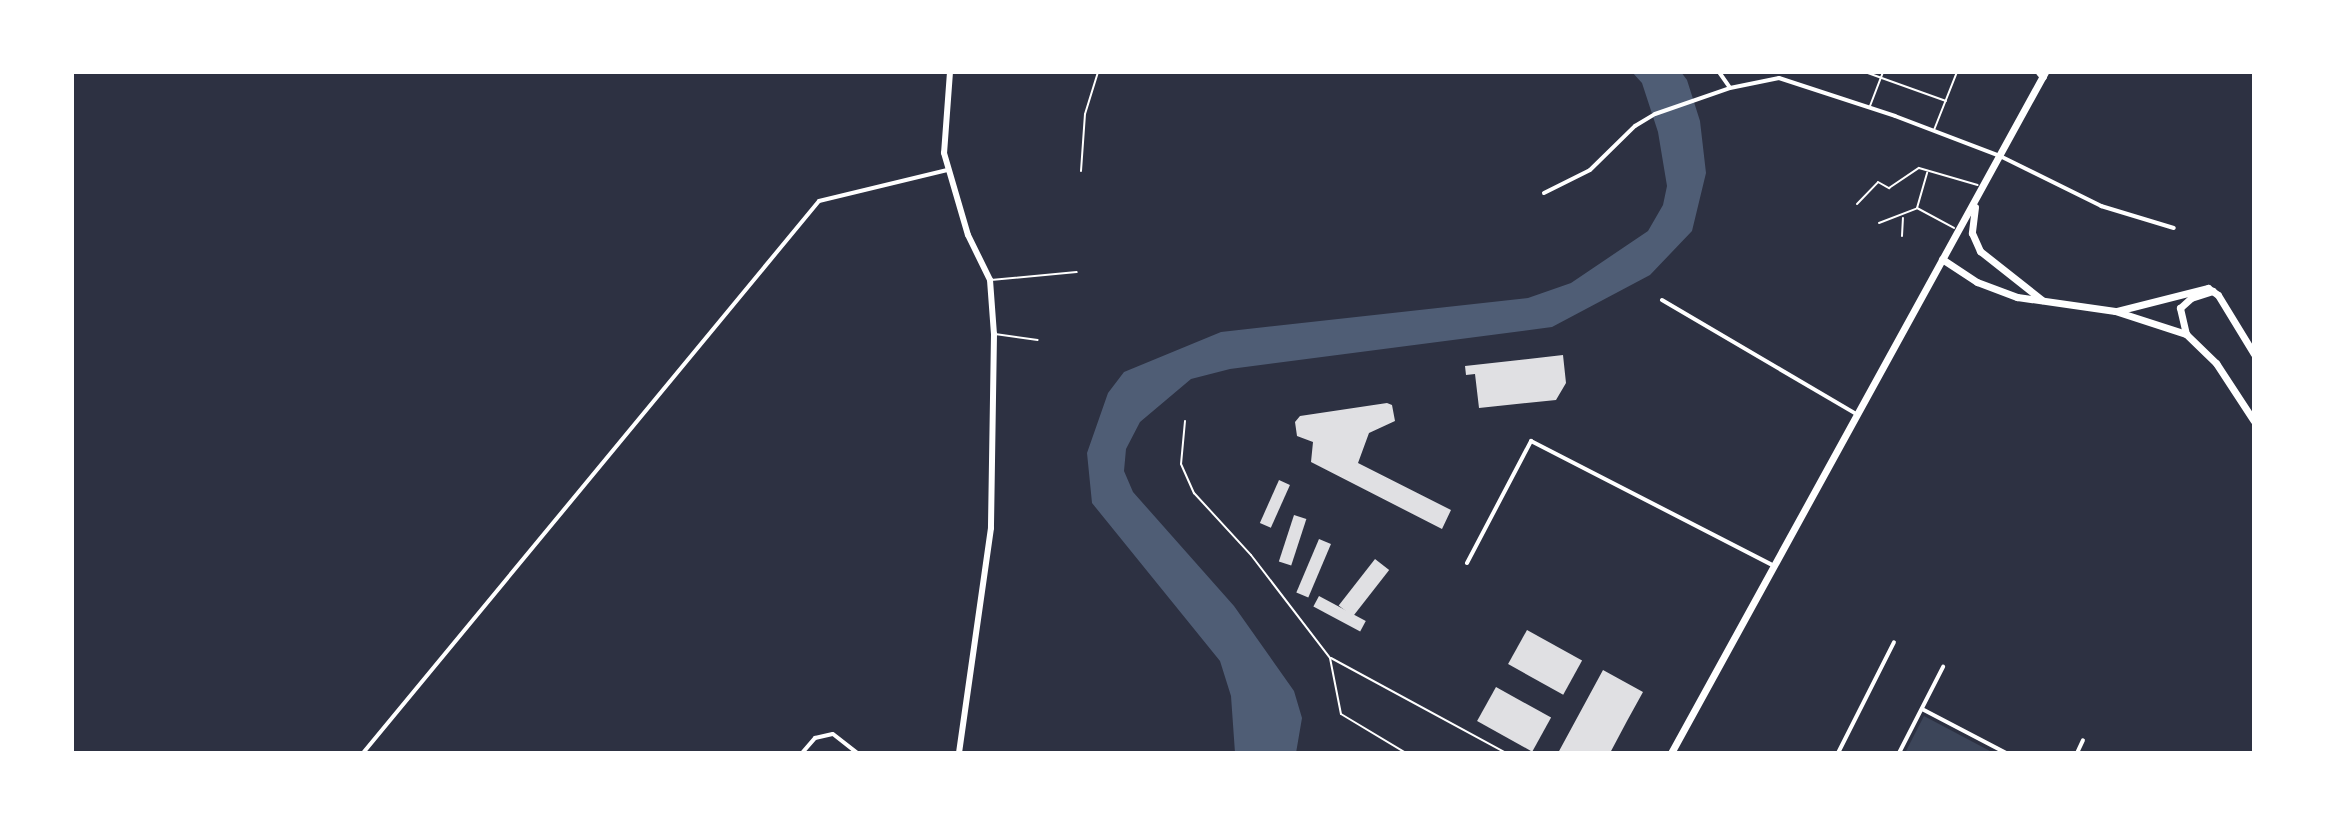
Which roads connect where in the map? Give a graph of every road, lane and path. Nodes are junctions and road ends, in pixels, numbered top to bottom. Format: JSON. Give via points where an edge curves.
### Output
{"nodes":[{"id":1,"x":943,"y":72,"type":"edge"},
{"id":2,"x":950,"y":72,"type":"edge"},
{"id":3,"x":1098,"y":72,"type":"edge"},
{"id":4,"x":1719,"y":72,"type":"edge"},
{"id":5,"x":1865,"y":72,"type":"edge"},
{"id":6,"x":1883,"y":72,"type":"edge"},
{"id":7,"x":1957,"y":72,"type":"edge"},
{"id":8,"x":2042,"y":74,"type":"edge"},
{"id":9,"x":1881,"y":78,"type":"junction"},
{"id":10,"x":1730,"y":88,"type":"junction"},
{"id":11,"x":1946,"y":101,"type":"junction"},
{"id":12,"x":1870,"y":107,"type":"junction"},
{"id":13,"x":1933,"y":131,"type":"junction"},
{"id":14,"x":2000,"y":156,"type":"junction"},
{"id":15,"x":947,"y":170,"type":"junction"},
{"id":16,"x":1927,"y":170,"type":"junction"},
{"id":17,"x":1081,"y":171,"type":"dead end"},
{"id":18,"x":1982,"y":187,"type":"junction"},
{"id":19,"x":1544,"y":193,"type":"dead end"},
{"id":20,"x":1976,"y":199,"type":"junction"},
{"id":21,"x":1857,"y":204,"type":"dead end"},
{"id":22,"x":1917,"y":208,"type":"junction"},
{"id":23,"x":1904,"y":217,"type":"junction"},
{"id":24,"x":1879,"y":223,"type":"dead end"},
{"id":25,"x":2174,"y":228,"type":"dead end"},
{"id":26,"x":1958,"y":231,"type":"junction"},
{"id":27,"x":1902,"y":236,"type":"dead end"},
{"id":28,"x":1942,"y":259,"type":"junction"},
{"id":29,"x":1077,"y":272,"type":"dead end"},
{"id":30,"x":990,"y":280,"type":"junction"},
{"id":31,"x":2213,"y":291,"type":"junction"},
{"id":32,"x":1662,"y":300,"type":"dead end"},
{"id":33,"x":2042,"y":300,"type":"junction"},
{"id":34,"x":2115,"y":311,"type":"junction"},
{"id":35,"x":994,"y":334,"type":"junction"},
{"id":36,"x":2186,"y":334,"type":"junction"},
{"id":37,"x":1038,"y":340,"type":"dead end"},
{"id":38,"x":2254,"y":354,"type":"edge"},
{"id":39,"x":1856,"y":414,"type":"junction"},
{"id":40,"x":1185,"y":421,"type":"dead end"},
{"id":41,"x":2254,"y":421,"type":"edge"},
{"id":42,"x":1467,"y":563,"type":"dead end"},
{"id":43,"x":1772,"y":565,"type":"junction"},
{"id":44,"x":1894,"y":642,"type":"dead end"},
{"id":45,"x":1330,"y":658,"type":"junction"},
{"id":46,"x":1943,"y":667,"type":"dead end"},
{"id":47,"x":1922,"y":709,"type":"junction"},
{"id":48,"x":2083,"y":740,"type":"dead end"},
{"id":49,"x":1998,"y":751,"type":"edge"},
{"id":50,"x":363,"y":753,"type":"edge"},
{"id":51,"x":802,"y":753,"type":"edge"},
{"id":52,"x":857,"y":753,"type":"edge"},
{"id":53,"x":959,"y":753,"type":"edge"},
{"id":54,"x":1406,"y":753,"type":"edge"},
{"id":55,"x":1506,"y":753,"type":"edge"},
{"id":56,"x":1671,"y":753,"type":"edge"},
{"id":57,"x":1838,"y":753,"type":"edge"},
{"id":58,"x":1899,"y":753,"type":"edge"},
{"id":59,"x":2006,"y":753,"type":"edge"},
{"id":60,"x":2077,"y":753,"type":"edge"}],
"edges":[{"from":1,"to":2,"type":"street"},
{"from":2,"to":15,"type":"street"},
{"from":3,"to":17,"type":"lane","via":[[1085,114]]},
{"from":4,"to":10,"type":"street"},
{"from":5,"to":9,"type":"lane"},
{"from":6,"to":9,"type":"lane"},
{"from":7,"to":11,"type":"lane"},
{"from":8,"to":14,"type":"main road"},
{"from":9,"to":11,"type":"lane"},
{"from":9,"to":12,"type":"lane"},
{"from":10,"to":12,"type":"street","via":[[1779,78]]},
{"from":10,"to":19,"type":"street","via":[[1655,114],[1590,170]]},
{"from":11,"to":13,"type":"lane"},
{"from":12,"to":13,"type":"street"},
{"from":13,"to":14,"type":"street"},
{"from":14,"to":18,"type":"main road"},
{"from":14,"to":25,"type":"street","via":[[2101,206]]},
{"from":15,"to":30,"type":"street"},
{"from":15,"to":50,"type":"street","via":[[819,201]]},
{"from":16,"to":18,"type":"lane"},
{"from":16,"to":21,"type":"lane","via":[[1912,170],[1889,188],[1878,182]]},
{"from":16,"to":22,"type":"lane"},
{"from":18,"to":20,"type":"main road"},
{"from":20,"to":26,"type":"main road"},
{"from":20,"to":33,"type":"main road","via":[[1972,233],[1980,251]]},
{"from":22,"to":23,"type":"lane"},
{"from":22,"to":26,"type":"lane"},
{"from":23,"to":24,"type":"lane"},
{"from":23,"to":27,"type":"lane"},
{"from":26,"to":28,"type":"main road"},
{"from":28,"to":33,"type":"main road","via":[[1977,282]]},
{"from":28,"to":39,"type":"main road"},
{"from":29,"to":30,"type":"lane"},
{"from":30,"to":35,"type":"street"},
{"from":31,"to":34,"type":"main road","via":[[2197,287]]},
{"from":31,"to":36,"type":"main road","via":[[2180,308]]},
{"from":31,"to":38,"type":"main road"},
{"from":32,"to":39,"type":"street"},
{"from":33,"to":34,"type":"main road"},
{"from":34,"to":36,"type":"main road"},
{"from":35,"to":37,"type":"lane"},
{"from":35,"to":53,"type":"street","via":[[991,528]]},
{"from":36,"to":41,"type":"main road","via":[[2216,363]]},
{"from":39,"to":43,"type":"main road"},
{"from":40,"to":45,"type":"lane","via":[[1181,464],[1194,493],[1251,555]]},
{"from":42,"to":43,"type":"street","via":[[1531,441]]},
{"from":43,"to":56,"type":"main road"},
{"from":44,"to":57,"type":"street"},
{"from":45,"to":54,"type":"lane","via":[[1341,714]]},
{"from":45,"to":55,"type":"lane"},
{"from":46,"to":47,"type":"street"},
{"from":47,"to":49,"type":"street"},
{"from":47,"to":58,"type":"street"},
{"from":48,"to":60,"type":"street"},
{"from":49,"to":59,"type":"street"},
{"from":51,"to":52,"type":"street","via":[[815,738],[833,734]]}]}
